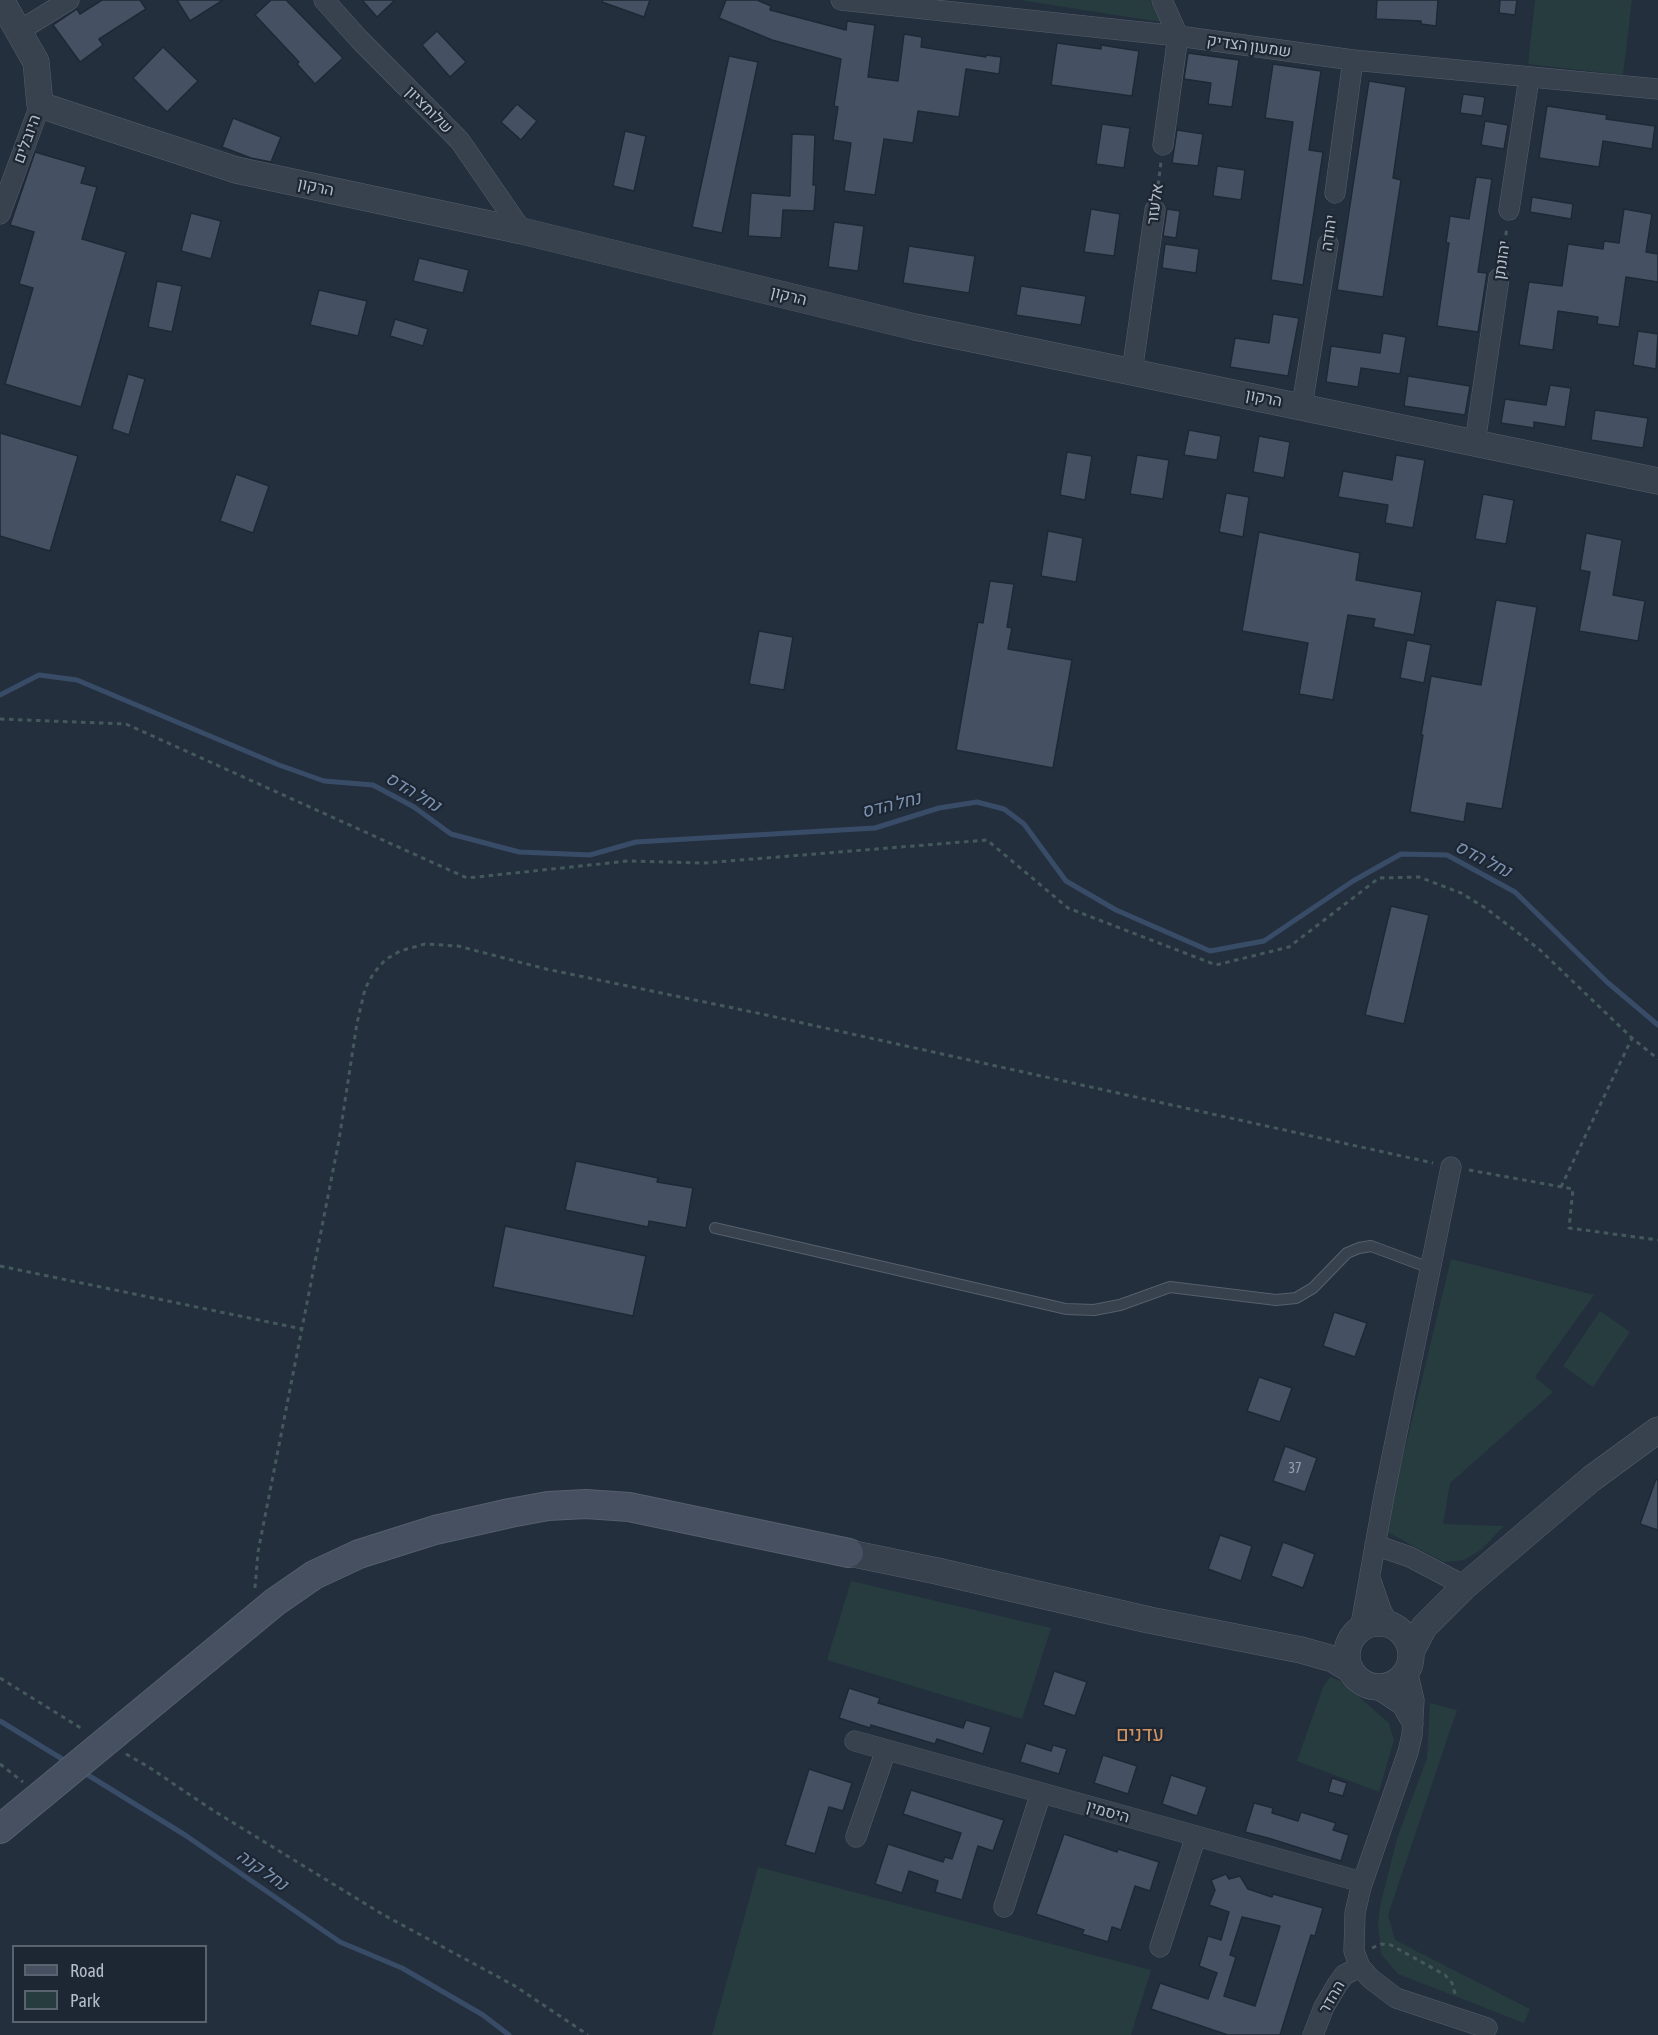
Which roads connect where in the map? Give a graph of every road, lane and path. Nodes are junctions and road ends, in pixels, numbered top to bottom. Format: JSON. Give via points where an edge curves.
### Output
{"nodes":[{"id":1,"x":1,"y":0,"type":"edge"},
{"id":2,"x":69,"y":0,"type":"edge"},
{"id":3,"x":324,"y":0,"type":"edge"},
{"id":4,"x":841,"y":0,"type":"edge"},
{"id":5,"x":1162,"y":0,"type":"edge"},
{"id":6,"x":913,"y":3,"type":"edge"},
{"id":7,"x":10,"y":29,"type":"edge"},
{"id":8,"x":1178,"y":36,"type":"junction"},
{"id":9,"x":1353,"y":60,"type":"junction"},
{"id":10,"x":1529,"y":78,"type":"junction"},
{"id":11,"x":1658,"y":89,"type":"edge"},
{"id":12,"x":40,"y":105,"type":"junction"},
{"id":13,"x":1163,"y":145,"type":"joint"},
{"id":14,"x":0,"y":173,"type":"edge"},
{"id":15,"x":1335,"y":193,"type":"joint"},
{"id":16,"x":1155,"y":210,"type":"joint"},
{"id":17,"x":1509,"y":210,"type":"joint"},
{"id":18,"x":0,"y":214,"type":"edge"},
{"id":19,"x":522,"y":231,"type":"junction"},
{"id":20,"x":1328,"y":244,"type":"joint"},
{"id":21,"x":1499,"y":278,"type":"joint"},
{"id":22,"x":1132,"y":372,"type":"junction"},
{"id":23,"x":1302,"y":406,"type":"junction"},
{"id":24,"x":1475,"y":443,"type":"junction"},
{"id":25,"x":1658,"y":481,"type":"edge"},
{"id":26,"x":0,"y":719,"type":"edge"},
{"id":27,"x":1632,"y":1038,"type":"junction"},
{"id":28,"x":1658,"y":1059,"type":"edge"},
{"id":29,"x":1451,"y":1167,"type":"junction"},
{"id":30,"x":1562,"y":1187,"type":"junction"},
{"id":31,"x":715,"y":1228,"type":"dead end"},
{"id":32,"x":1658,"y":1240,"type":"edge"},
{"id":33,"x":0,"y":1266,"type":"edge"},
{"id":34,"x":1430,"y":1268,"type":"junction"},
{"id":35,"x":302,"y":1329,"type":"junction"},
{"id":36,"x":1658,"y":1430,"type":"edge"},
{"id":37,"x":1375,"y":1545,"type":"junction"},
{"id":38,"x":849,"y":1553,"type":"joint"},
{"id":39,"x":1370,"y":1573,"type":"junction"},
{"id":40,"x":1465,"y":1586,"type":"junction"},
{"id":41,"x":1439,"y":1610,"type":"junction"},
{"id":42,"x":252,"y":1620,"type":"junction"},
{"id":43,"x":1390,"y":1625,"type":"junction"},
{"id":44,"x":1357,"y":1632,"type":"junction"},
{"id":45,"x":1301,"y":1650,"type":"junction"},
{"id":46,"x":1409,"y":1662,"type":"junction"},
{"id":47,"x":1351,"y":1670,"type":"junction"},
{"id":48,"x":0,"y":1678,"type":"edge"},
{"id":49,"x":1376,"y":1687,"type":"junction"},
{"id":50,"x":1413,"y":1724,"type":"junction"},
{"id":51,"x":855,"y":1741,"type":"dead end"},
{"id":52,"x":94,"y":1750,"type":"junction"},
{"id":53,"x":886,"y":1750,"type":"junction"},
{"id":54,"x":1041,"y":1793,"type":"junction"},
{"id":55,"x":0,"y":1829,"type":"edge"},
{"id":56,"x":1196,"y":1836,"type":"junction"},
{"id":57,"x":856,"y":1837,"type":"dead end"},
{"id":58,"x":1362,"y":1882,"type":"junction"},
{"id":59,"x":1004,"y":1907,"type":"dead end"},
{"id":60,"x":1160,"y":1947,"type":"dead end"},
{"id":61,"x":1358,"y":1962,"type":"junction"},
{"id":62,"x":1452,"y":2017,"type":"junction"},
{"id":63,"x":1486,"y":2028,"type":"dead end"},
{"id":64,"x":588,"y":2035,"type":"edge"},
{"id":65,"x":1313,"y":2035,"type":"edge"}],
"edges":[{"from":1,"to":7,"type":"street"},
{"from":2,"to":7,"type":"street"},
{"from":3,"to":19,"type":"street","name":"שלומציון","via":[[460,141]]},
{"from":4,"to":6,"type":"street","name":"שמעון הצדיק"},
{"from":5,"to":8,"type":"street"},
{"from":6,"to":8,"type":"street","name":"שמעון הצדיק"},
{"from":7,"to":12,"type":"street","via":[[36,62]]},
{"from":8,"to":9,"type":"street","name":"שמעון הצדיק"},
{"from":8,"to":13,"type":"street"},
{"from":9,"to":10,"type":"street","name":"שמעון הצדיק"},
{"from":9,"to":15,"type":"street","name":"יהודה"},
{"from":10,"to":11,"type":"street","name":"שמעון הצדיק"},
{"from":10,"to":17,"type":"street"},
{"from":12,"to":14,"type":"street","name":"היובלים"},
{"from":12,"to":18,"type":"street","name":"היובלים"},
{"from":12,"to":19,"type":"street","name":"הרקון","via":[[236,170]]},
{"from":13,"to":16,"type":"path","name":"אלעזר"},
{"from":15,"to":20,"type":"path","name":"יהודה"},
{"from":16,"to":22,"type":"street","name":"אלעזר"},
{"from":17,"to":21,"type":"path","name":"יהונתן"},
{"from":19,"to":22,"type":"street","name":"הרקון","via":[[915,327]]},
{"from":20,"to":23,"type":"street","name":"יהודה"},
{"from":21,"to":24,"type":"street","name":"יהונתן"},
{"from":22,"to":23,"type":"street","name":"הרקון"},
{"from":23,"to":24,"type":"street","name":"הרקון"},
{"from":24,"to":25,"type":"street","name":"הרקון"},
{"from":26,"to":27,"type":"path","via":[[126,723],[467,878],[628,861],[704,863],[987,840],[1068,909],[1216,965],[1289,947],[1379,878],[1419,877],[1461,893],[1487,909],[1540,950]]},
{"from":27,"to":28,"type":"path"},
{"from":27,"to":30,"type":"path"},
{"from":29,"to":30,"type":"path"},
{"from":29,"to":34,"type":"street"},
{"from":29,"to":35,"type":"path","via":[[546,969],[458,946],[425,944],[385,960],[365,989]]},
{"from":30,"to":32,"type":"path","via":[[1574,1189],[1569,1228]]},
{"from":31,"to":34,"type":"lane","via":[[1066,1309],[1094,1310],[1120,1305],[1170,1287],[1276,1300],[1296,1298],[1313,1288],[1347,1253],[1371,1246]]},
{"from":33,"to":35,"type":"path"},
{"from":34,"to":37,"type":"street"},
{"from":35,"to":42,"type":"path","via":[[258,1552]]},
{"from":36,"to":40,"type":"street","via":[[1591,1479]]},
{"from":37,"to":39,"type":"street"},
{"from":37,"to":40,"type":"street","via":[[1410,1557]]},
{"from":38,"to":42,"type":"main road","via":[[629,1507],[548,1506],[435,1530],[359,1554],[314,1575]]},
{"from":38,"to":45,"type":"street"},
{"from":39,"to":43,"type":"street","via":[[1374,1592]]},
{"from":39,"to":44,"type":"street"},
{"from":40,"to":41,"type":"street"},
{"from":41,"to":43,"type":"street","via":[[1415,1622]]},
{"from":41,"to":46,"type":"street","via":[[1420,1633]]},
{"from":42,"to":52,"type":"main road"},
{"from":43,"to":44,"type":"street","via":[[1374,1624]]},
{"from":43,"to":46,"type":"street","via":[[1405,1636]]},
{"from":44,"to":45,"type":"street","via":[[1330,1646]]},
{"from":44,"to":47,"type":"street","via":[[1347,1652]]},
{"from":45,"to":47,"type":"street","via":[[1333,1659]]},
{"from":46,"to":49,"type":"street","via":[[1394,1684]]},
{"from":46,"to":50,"type":"street"},
{"from":47,"to":49,"type":"street","via":[[1361,1682]]},
{"from":48,"to":52,"type":"path"},
{"from":49,"to":50,"type":"street","via":[[1402,1705]]},
{"from":50,"to":58,"type":"street","via":[[1408,1752]]},
{"from":51,"to":53,"type":"street","name":"היסמין"},
{"from":52,"to":55,"type":"main road"},
{"from":52,"to":64,"type":"path","via":[[147,1766],[382,1914],[515,1986]]},
{"from":53,"to":54,"type":"street","name":"היסמין"},
{"from":53,"to":57,"type":"street"},
{"from":54,"to":56,"type":"street","name":"היסמין"},
{"from":54,"to":59,"type":"street"},
{"from":56,"to":58,"type":"street","name":"היסמין"},
{"from":56,"to":60,"type":"street"},
{"from":58,"to":61,"type":"street","via":[[1353,1934]]},
{"from":61,"to":62,"type":"street","via":[[1384,1991]]},
{"from":61,"to":62,"type":"path","via":[[1372,1948],[1390,1945],[1445,1974],[1456,1994]]},
{"from":61,"to":65,"type":"street","name":"ההדר","via":[[1336,1985]]},
{"from":62,"to":63,"type":"street"}]}
